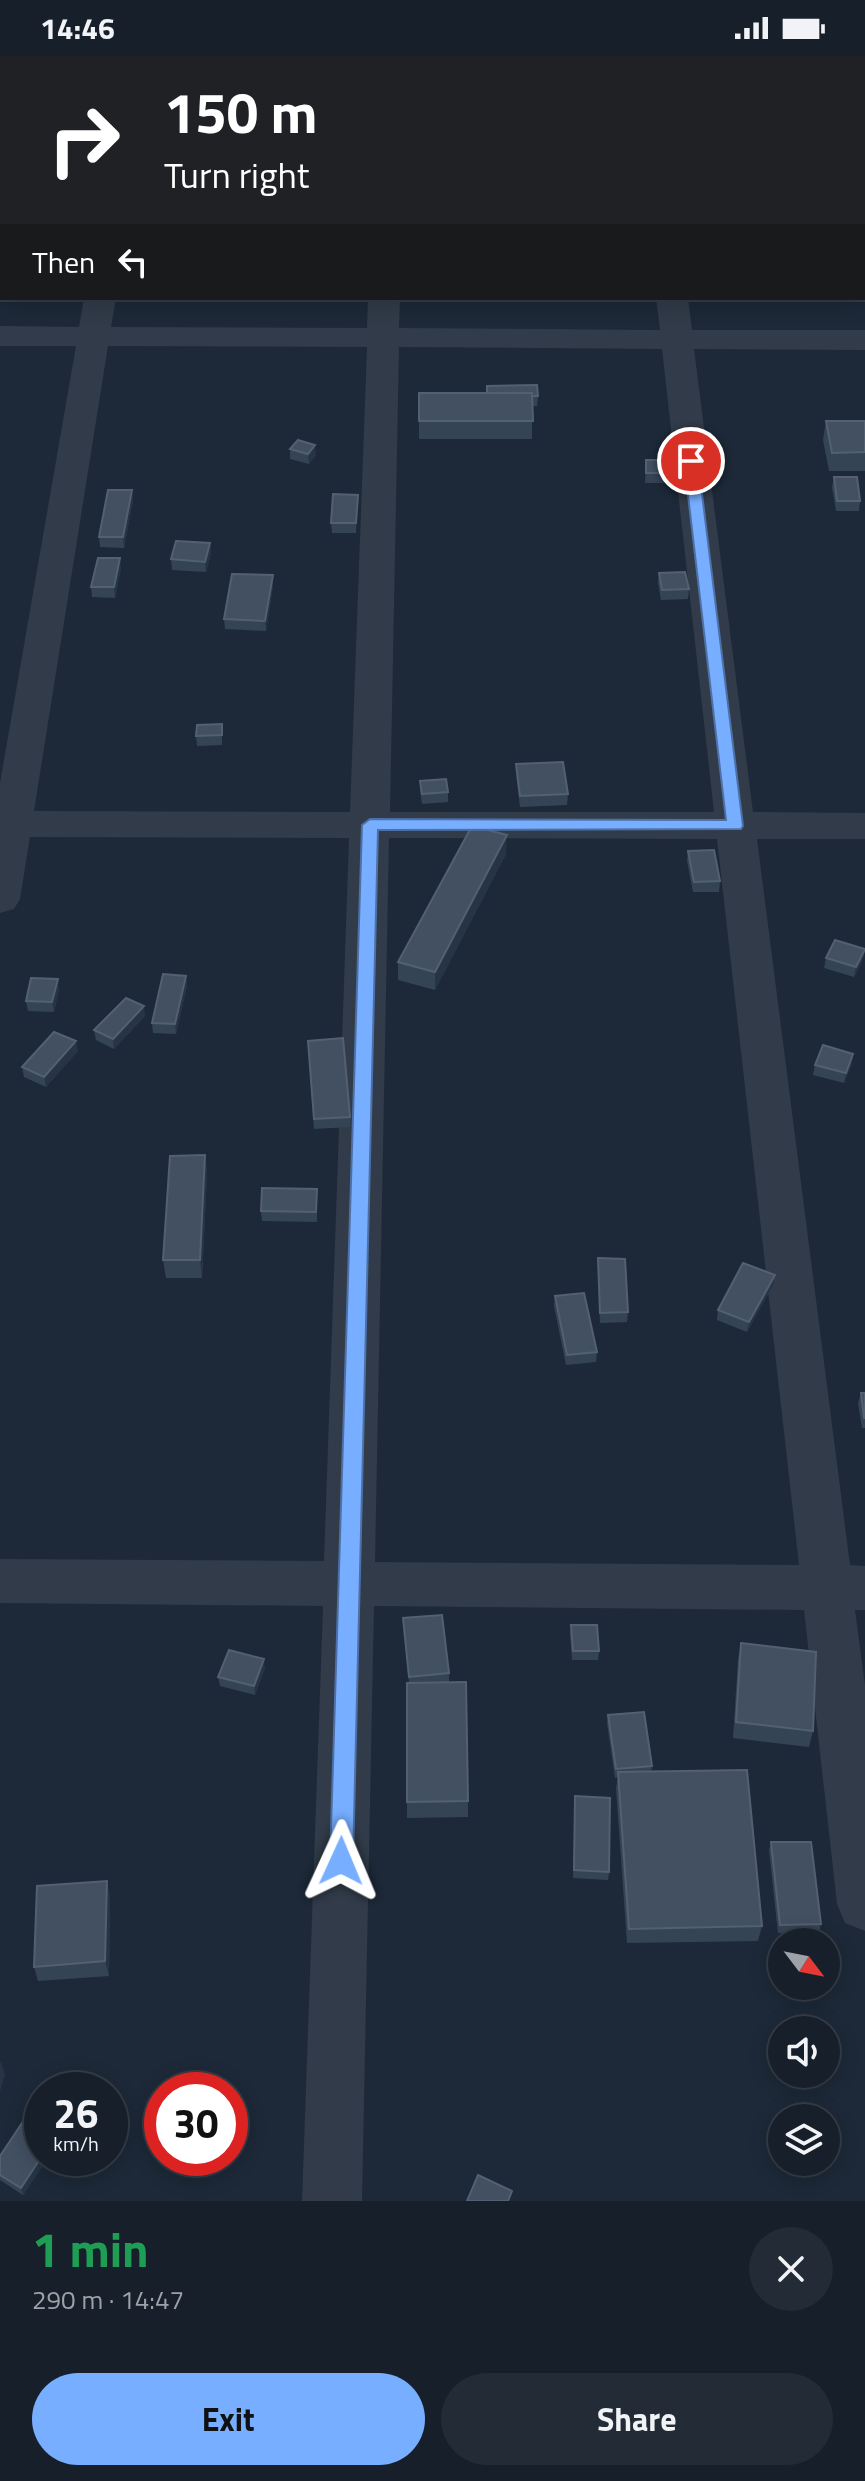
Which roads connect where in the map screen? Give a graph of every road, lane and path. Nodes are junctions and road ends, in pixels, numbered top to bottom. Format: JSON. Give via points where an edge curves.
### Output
{"nodes":[{"id":1,"x":100,"y":300,"type":"edge"},
{"id":2,"x":384,"y":318,"type":"edge"},
{"id":3,"x":674,"y":319,"type":"edge"},
{"id":4,"x":0,"y":336,"type":"edge"},
{"id":5,"x":94,"y":337,"type":"junction"},
{"id":6,"x":865,"y":340,"type":"edge"},
{"id":7,"x":6,"y":824,"type":"edge"},
{"id":8,"x":370,"y":825,"type":"junction"},
{"id":9,"x":735,"y":826,"type":"junction"},
{"id":10,"x":865,"y":826,"type":"edge"},
{"id":11,"x":0,"y":899,"type":"edge"},
{"id":12,"x":0,"y":1581,"type":"edge"},
{"id":13,"x":349,"y":1583,"type":"junction"},
{"id":14,"x":846,"y":1588,"type":"edge"},
{"id":15,"x":865,"y":1904,"type":"edge"},
{"id":16,"x":332,"y":2201,"type":"edge"}],
"edges":[{"from":1,"to":5,"type":"street"},
{"from":2,"to":3,"type":"street"},
{"from":2,"to":5,"type":"street"},
{"from":2,"to":8,"type":"street"},
{"from":3,"to":6,"type":"street"},
{"from":3,"to":9,"type":"street"},
{"from":4,"to":5,"type":"street"},
{"from":5,"to":7,"type":"street"},
{"from":7,"to":8,"type":"street"},
{"from":7,"to":11,"type":"street"},
{"from":8,"to":9,"type":"street"},
{"from":8,"to":13,"type":"street"},
{"from":9,"to":10,"type":"street"},
{"from":9,"to":14,"type":"street"},
{"from":12,"to":13,"type":"street"},
{"from":13,"to":14,"type":"street"},
{"from":13,"to":16,"type":"street"},
{"from":14,"to":15,"type":"street"}]}
